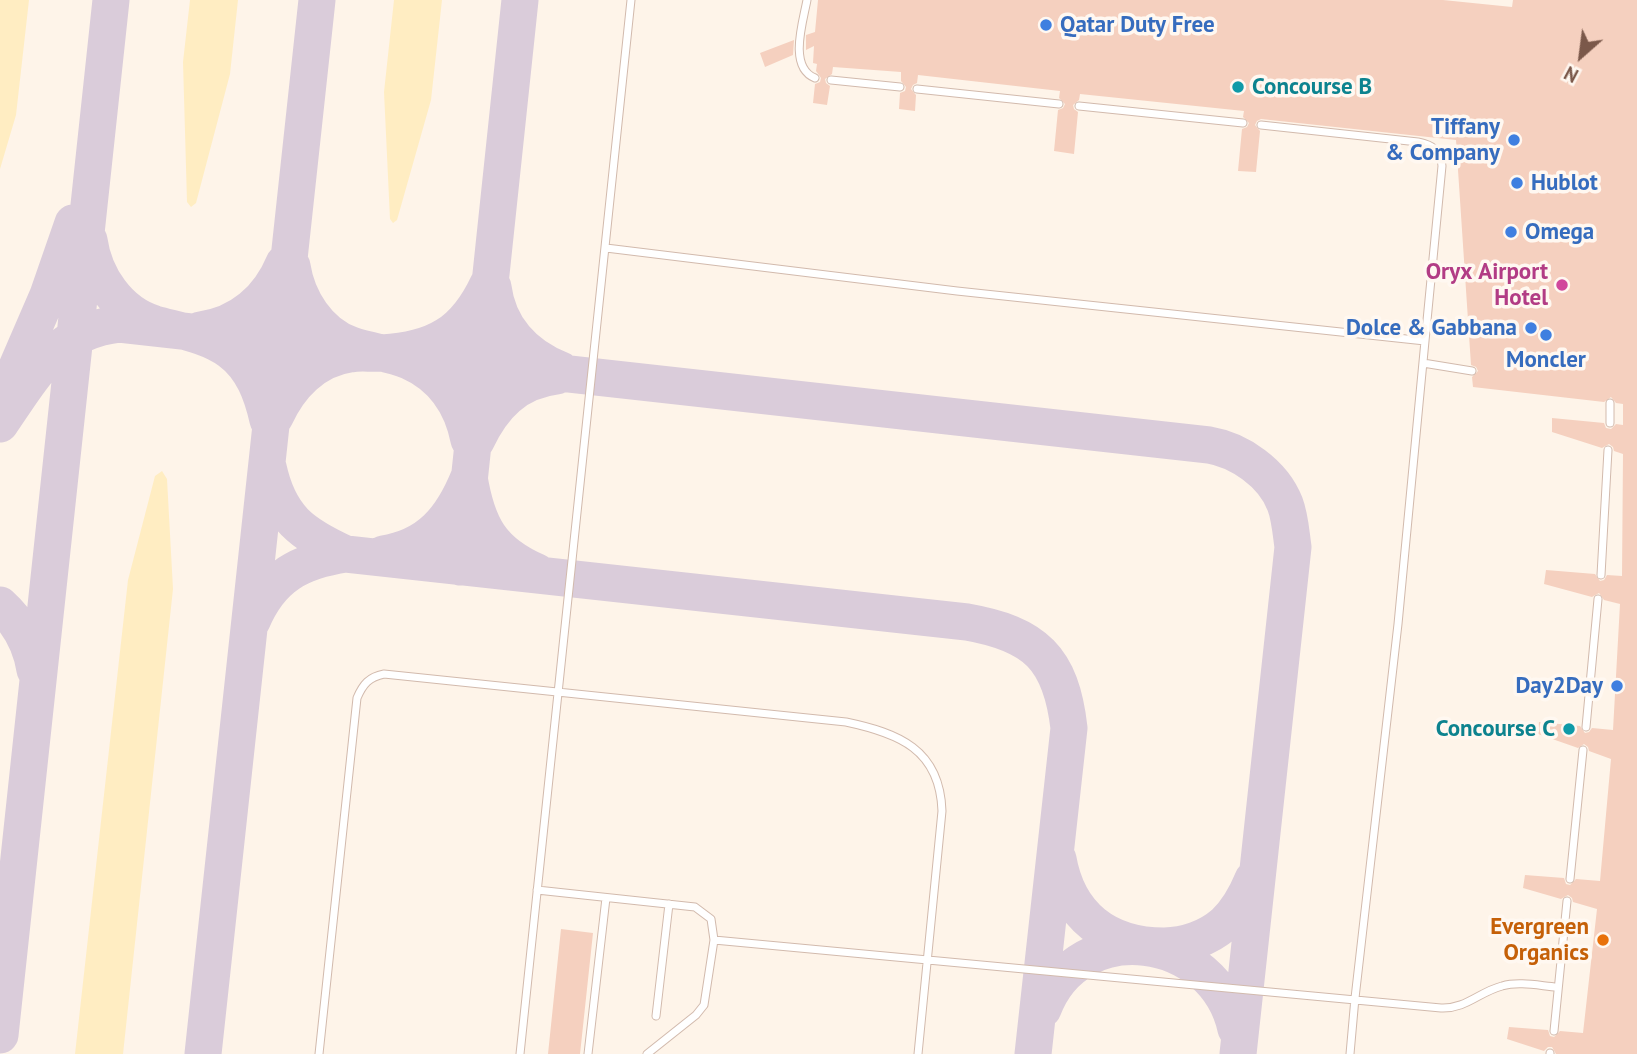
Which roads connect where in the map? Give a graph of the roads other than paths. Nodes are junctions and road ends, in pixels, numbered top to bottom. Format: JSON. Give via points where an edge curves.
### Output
{"nodes":[{"id":1,"x":631,"y":0,"type":"edge"},
{"id":2,"x":807,"y":0,"type":"edge"},
{"id":3,"x":815,"y":78,"type":"dead end"},
{"id":4,"x":831,"y":80,"type":"dead end"},
{"id":5,"x":900,"y":88,"type":"dead end"},
{"id":6,"x":917,"y":89,"type":"dead end"},
{"id":7,"x":1059,"y":104,"type":"dead end"},
{"id":8,"x":1079,"y":106,"type":"dead end"},
{"id":9,"x":1243,"y":123,"type":"dead end"},
{"id":10,"x":1261,"y":125,"type":"dead end"},
{"id":11,"x":606,"y":248,"type":"junction"},
{"id":12,"x":1425,"y":341,"type":"junction"},
{"id":13,"x":1423,"y":363,"type":"junction"},
{"id":14,"x":1472,"y":371,"type":"dead end"},
{"id":15,"x":1610,"y":402,"type":"dead end"},
{"id":16,"x":1610,"y":423,"type":"dead end"},
{"id":17,"x":1608,"y":450,"type":"dead end"},
{"id":18,"x":1601,"y":575,"type":"dead end"},
{"id":19,"x":1598,"y":599,"type":"dead end"},
{"id":20,"x":559,"y":692,"type":"junction"},
{"id":21,"x":1586,"y":727,"type":"dead end"},
{"id":22,"x":1584,"y":750,"type":"dead end"},
{"id":23,"x":1570,"y":879,"type":"dead end"},
{"id":24,"x":537,"y":890,"type":"junction"},
{"id":25,"x":606,"y":898,"type":"junction"},
{"id":26,"x":1567,"y":901,"type":"dead end"},
{"id":27,"x":669,"y":904,"type":"junction"},
{"id":28,"x":714,"y":940,"type":"junction"},
{"id":29,"x":927,"y":960,"type":"junction"},
{"id":30,"x":1557,"y":987,"type":"junction"},
{"id":31,"x":1355,"y":998,"type":"junction"},
{"id":32,"x":656,"y":1016,"type":"dead end"},
{"id":33,"x":1553,"y":1031,"type":"dead end"},
{"id":34,"x":319,"y":1054,"type":"edge"},
{"id":35,"x":520,"y":1054,"type":"edge"},
{"id":36,"x":588,"y":1054,"type":"edge"},
{"id":37,"x":647,"y":1054,"type":"edge"},
{"id":38,"x":918,"y":1054,"type":"edge"},
{"id":39,"x":1350,"y":1054,"type":"edge"}],
"edges":[{"from":1,"to":11,"type":"lane"},
{"from":2,"to":3,"type":"lane","via":[[801,63]]},
{"from":4,"to":5,"type":"lane"},
{"from":6,"to":7,"type":"lane"},
{"from":8,"to":9,"type":"lane"},
{"from":10,"to":12,"type":"lane","via":[[1418,142],[1438,152],[1441,166]]},
{"from":11,"to":12,"type":"lane"},
{"from":11,"to":20,"type":"lane"},
{"from":12,"to":13,"type":"lane"},
{"from":13,"to":14,"type":"lane"},
{"from":13,"to":31,"type":"lane"},
{"from":15,"to":16,"type":"lane"},
{"from":17,"to":18,"type":"lane"},
{"from":19,"to":21,"type":"lane"},
{"from":20,"to":24,"type":"lane"},
{"from":20,"to":29,"type":"lane","via":[[846,722],[906,741],[925,757],[942,795]]},
{"from":20,"to":34,"type":"lane","via":[[384,674],[361,688]]},
{"from":22,"to":23,"type":"lane"},
{"from":24,"to":25,"type":"lane"},
{"from":24,"to":35,"type":"lane"},
{"from":25,"to":27,"type":"lane"},
{"from":25,"to":36,"type":"lane"},
{"from":26,"to":30,"type":"lane"},
{"from":27,"to":28,"type":"lane","via":[[695,907],[708,914]]},
{"from":27,"to":32,"type":"lane"},
{"from":28,"to":29,"type":"lane"},
{"from":28,"to":37,"type":"lane","via":[[704,1005]]},
{"from":29,"to":31,"type":"lane"},
{"from":29,"to":38,"type":"lane"},
{"from":30,"to":31,"type":"lane","via":[[1502,986],[1453,1009]]},
{"from":30,"to":33,"type":"lane"},
{"from":31,"to":39,"type":"lane"}]}
